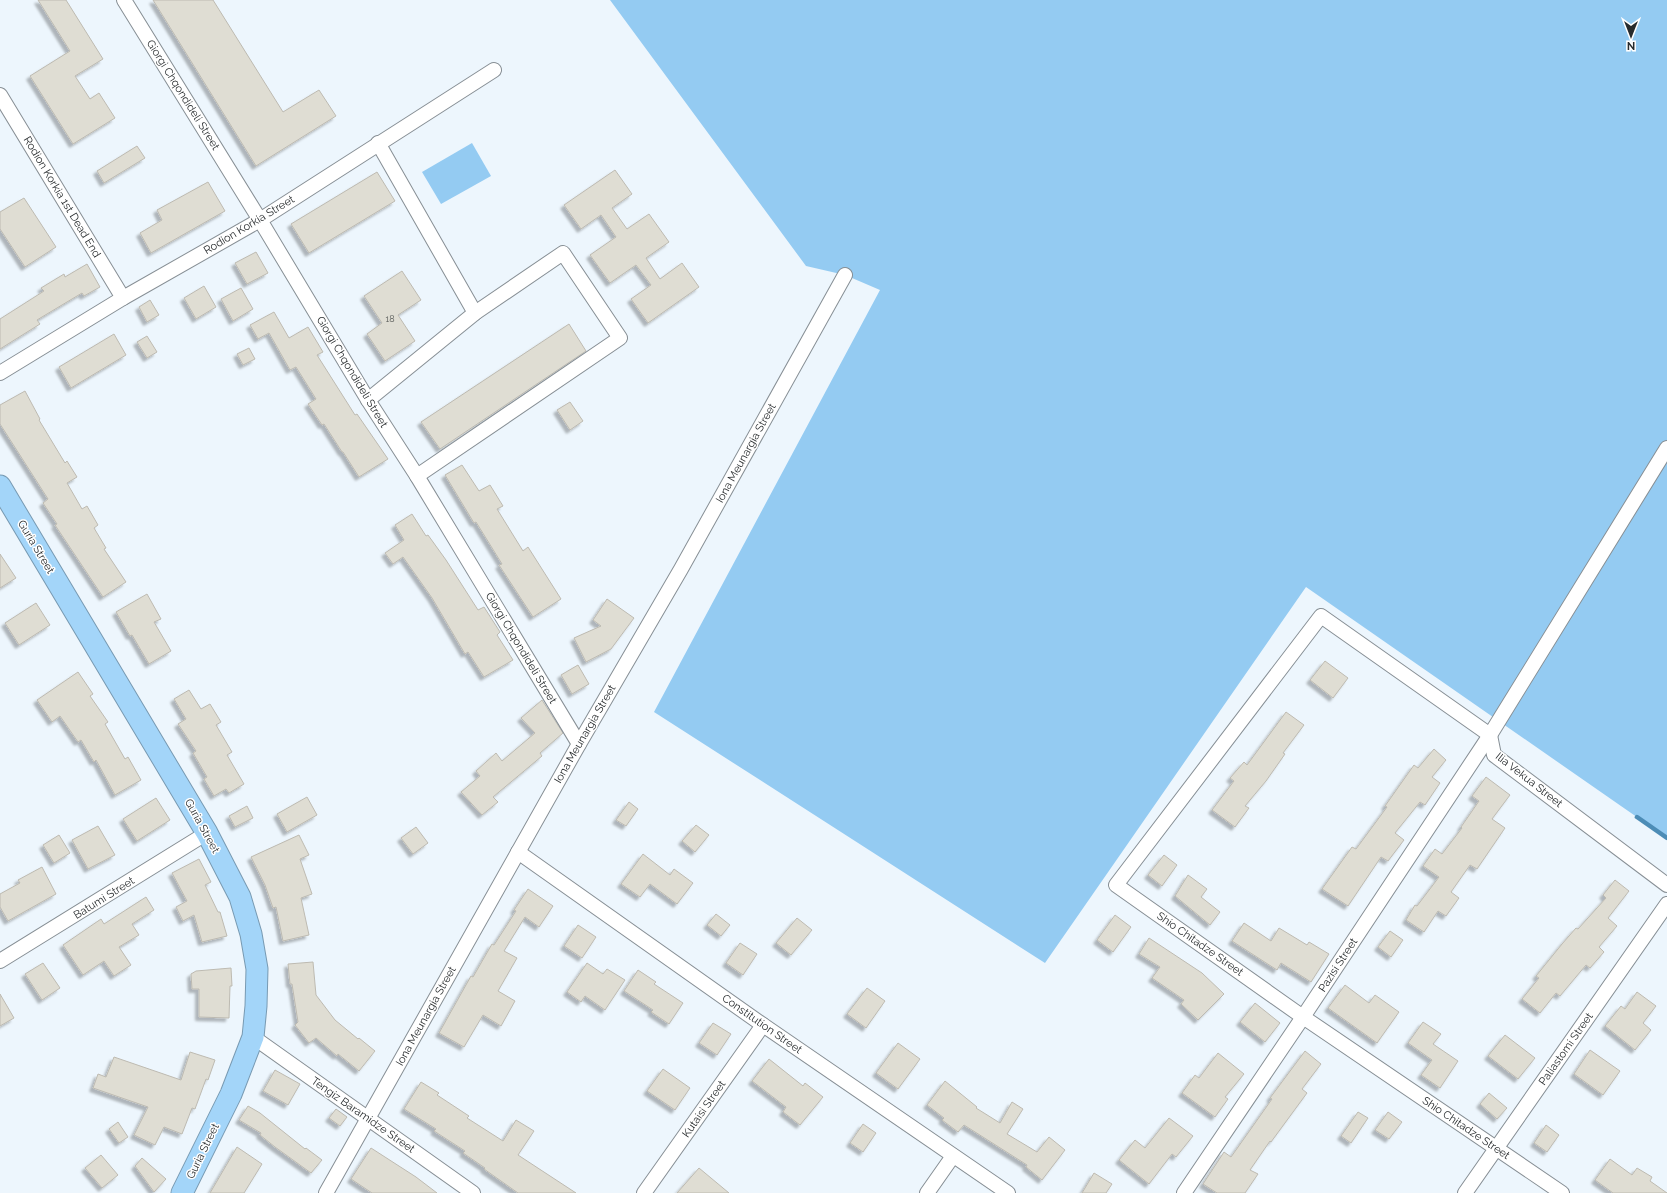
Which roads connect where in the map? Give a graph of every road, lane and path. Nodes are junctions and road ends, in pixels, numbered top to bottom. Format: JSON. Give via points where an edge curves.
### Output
{"nodes":[{"id":1,"x":124,"y":0,"type":"edge"},
{"id":2,"x":494,"y":70,"type":"dead end"},
{"id":3,"x":0,"y":95,"type":"edge"},
{"id":4,"x":378,"y":143,"type":"junction"},
{"id":5,"x":260,"y":220,"type":"junction"},
{"id":6,"x":845,"y":276,"type":"dead end"},
{"id":7,"x":123,"y":298,"type":"junction"},
{"id":8,"x":475,"y":313,"type":"junction"},
{"id":9,"x":0,"y":373,"type":"edge"},
{"id":10,"x":368,"y":400,"type":"junction"},
{"id":11,"x":1667,"y":448,"type":"edge"},
{"id":12,"x":417,"y":476,"type":"junction"},
{"id":13,"x":0,"y":486,"type":"edge"},
{"id":14,"x":1490,"y":735,"type":"junction"},
{"id":15,"x":579,"y":744,"type":"junction"},
{"id":16,"x":208,"y":833,"type":"junction"},
{"id":17,"x":518,"y":852,"type":"junction"},
{"id":18,"x":1667,"y":885,"type":"edge"},
{"id":19,"x":1667,"y":904,"type":"edge"},
{"id":20,"x":0,"y":960,"type":"edge"},
{"id":21,"x":1303,"y":1017,"type":"junction"},
{"id":22,"x":763,"y":1025,"type":"junction"},
{"id":23,"x":253,"y":1037,"type":"junction"},
{"id":24,"x":368,"y":1119,"type":"junction"},
{"id":25,"x":1496,"y":1149,"type":"junction"},
{"id":26,"x":954,"y":1156,"type":"junction"},
{"id":27,"x":182,"y":1193,"type":"edge"},
{"id":28,"x":326,"y":1193,"type":"edge"},
{"id":29,"x":473,"y":1193,"type":"edge"},
{"id":30,"x":644,"y":1193,"type":"edge"},
{"id":31,"x":927,"y":1193,"type":"edge"},
{"id":32,"x":1008,"y":1193,"type":"edge"},
{"id":33,"x":1184,"y":1193,"type":"edge"},
{"id":34,"x":1465,"y":1193,"type":"edge"},
{"id":35,"x":1562,"y":1193,"type":"edge"}],
"edges":[{"from":1,"to":5,"type":"street","name":"Giorgi Chqondideli Street"},
{"from":2,"to":4,"type":"street","name":"Rodion Korkia Street"},
{"from":3,"to":7,"type":"street","name":"Rodion Korkia 1st Dead End"},
{"from":4,"to":5,"type":"street","name":"Rodion Korkia Street"},
{"from":4,"to":8,"type":"street"},
{"from":5,"to":7,"type":"street","name":"Rodion Korkia Street"},
{"from":5,"to":10,"type":"street","name":"Giorgi Chqondideli Street"},
{"from":6,"to":15,"type":"street","name":"Iona Meunargia Street","via":[[681,569]]},
{"from":7,"to":9,"type":"street","name":"Rodion Korkia Street"},
{"from":8,"to":10,"type":"street"},
{"from":8,"to":12,"type":"street","via":[[563,253],[620,338]]},
{"from":10,"to":12,"type":"street","name":"Giorgi Chqondideli Street"},
{"from":11,"to":14,"type":"street","name":"Pazisi Street"},
{"from":12,"to":15,"type":"street","name":"Giorgi Chqondideli Street"},
{"from":13,"to":16,"type":"highway","name":"Guria Street"},
{"from":14,"to":18,"type":"street","name":"Ilia Vekua Street","via":[[1494,755]]},
{"from":14,"to":21,"type":"street","name":"Pazisi Street"},
{"from":14,"to":21,"type":"street","name":"Shio Chitadze Street","via":[[1321,616],[1116,885]]},
{"from":15,"to":17,"type":"street","name":"Iona Meunargia Street"},
{"from":16,"to":20,"type":"street","name":"Batumi Street"},
{"from":16,"to":23,"type":"highway","name":"Guria Street","via":[[240,897],[252,934],[257,969]]},
{"from":17,"to":22,"type":"street","name":"Constitution Street"},
{"from":17,"to":24,"type":"street","name":"Iona Meunargia Street"},
{"from":19,"to":25,"type":"street","name":"Paliastomi Street"},
{"from":21,"to":25,"type":"street","name":"Shio Chitadze Street"},
{"from":21,"to":33,"type":"street","name":"Pazisi Street"},
{"from":22,"to":26,"type":"street","name":"Constitution Street"},
{"from":22,"to":30,"type":"street","name":"Kutaisi Street"},
{"from":23,"to":24,"type":"street","name":"Tengiz Baramidze Street"},
{"from":23,"to":27,"type":"highway","name":"Guria Street","via":[[231,1094]]},
{"from":24,"to":28,"type":"street","name":"Iona Meunargia Street"},
{"from":24,"to":29,"type":"street","name":"Tengiz Baramidze Street"},
{"from":25,"to":34,"type":"street","name":"Paliastomi Street"},
{"from":25,"to":35,"type":"street","name":"Shio Chitadze Street"},
{"from":26,"to":31,"type":"street"},
{"from":26,"to":32,"type":"street","name":"Constitution Street"}]}
